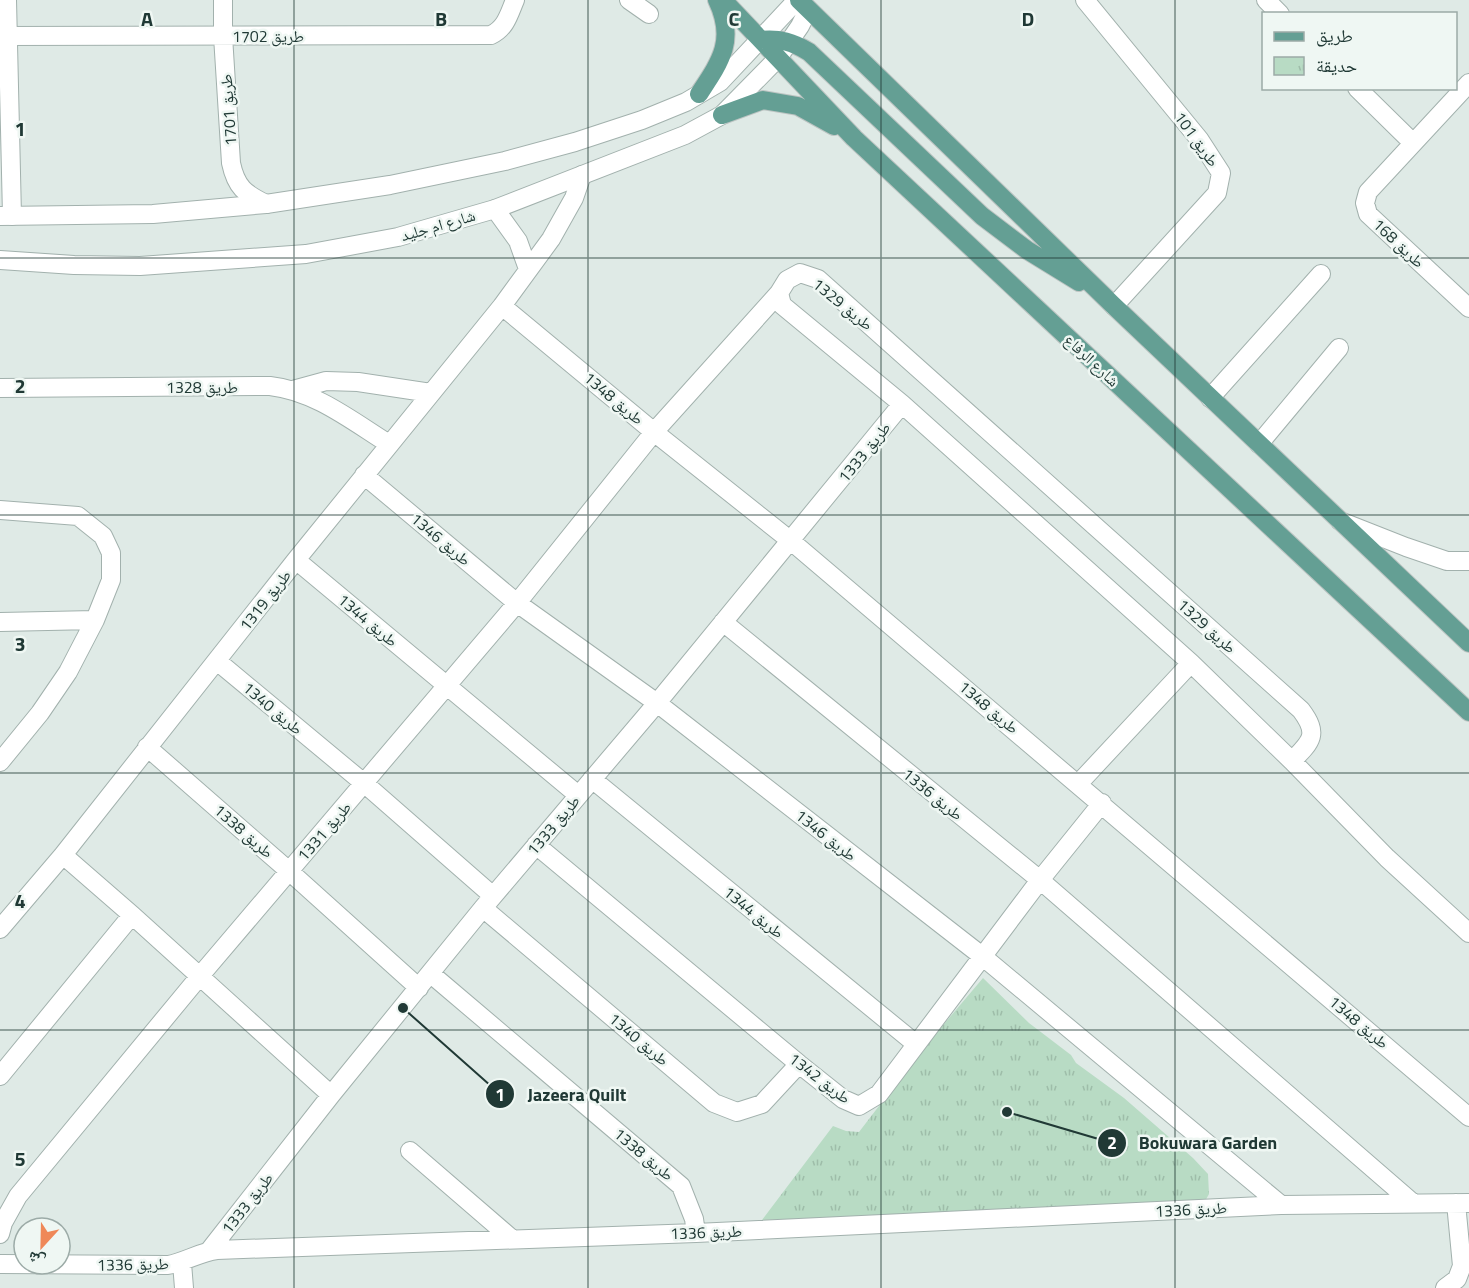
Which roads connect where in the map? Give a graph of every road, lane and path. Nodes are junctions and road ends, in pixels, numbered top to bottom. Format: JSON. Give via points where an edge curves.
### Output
{"nodes":[{"id":1,"x":7,"y":0,"type":"edge"},
{"id":2,"x":223,"y":0,"type":"edge"},
{"id":3,"x":515,"y":0,"type":"edge"},
{"id":4,"x":629,"y":0,"type":"edge"},
{"id":5,"x":717,"y":0,"type":"edge"},
{"id":6,"x":723,"y":0,"type":"edge"},
{"id":7,"x":1085,"y":0,"type":"edge"},
{"id":8,"x":1266,"y":0,"type":"edge"},
{"id":9,"x":801,"y":3,"type":"edge"},
{"id":10,"x":1278,"y":12,"type":"edge"},
{"id":11,"x":649,"y":14,"type":"dead end"},
{"id":12,"x":4,"y":36,"type":"edge"},
{"id":13,"x":223,"y":36,"type":"junction"},
{"id":14,"x":761,"y":40,"type":"junction"},
{"id":15,"x":790,"y":42,"type":"junction"},
{"id":16,"x":778,"y":58,"type":"junction"},
{"id":17,"x":1469,"y":83,"type":"edge"},
{"id":18,"x":1359,"y":90,"type":"edge"},
{"id":19,"x":699,"y":94,"type":"junction"},
{"id":20,"x":722,"y":115,"type":"junction"},
{"id":21,"x":854,"y":138,"type":"junction"},
{"id":22,"x":1413,"y":143,"type":"junction"},
{"id":23,"x":582,"y":175,"type":"junction"},
{"id":24,"x":266,"y":204,"type":"junction"},
{"id":25,"x":495,"y":209,"type":"junction"},
{"id":26,"x":6,"y":216,"type":"edge"},
{"id":27,"x":0,"y":260,"type":"edge"},
{"id":28,"x":528,"y":269,"type":"junction"},
{"id":29,"x":1321,"y":274,"type":"dead end"},
{"id":30,"x":779,"y":293,"type":"junction"},
{"id":31,"x":1100,"y":293,"type":"junction"},
{"id":32,"x":502,"y":306,"type":"junction"},
{"id":33,"x":1114,"y":306,"type":"junction"},
{"id":34,"x":1469,"y":308,"type":"edge"},
{"id":35,"x":1339,"y":348,"type":"dead end"},
{"id":36,"x":0,"y":388,"type":"edge"},
{"id":37,"x":293,"y":390,"type":"junction"},
{"id":38,"x":431,"y":393,"type":"junction"},
{"id":39,"x":1210,"y":398,"type":"junction"},
{"id":40,"x":902,"y":404,"type":"junction"},
{"id":41,"x":654,"y":432,"type":"junction"},
{"id":42,"x":390,"y":444,"type":"junction"},
{"id":43,"x":1259,"y":444,"type":"junction"},
{"id":44,"x":364,"y":475,"type":"junction"},
{"id":45,"x":0,"y":510,"type":"edge"},
{"id":46,"x":1339,"y":520,"type":"junction"},
{"id":47,"x":791,"y":541,"type":"junction"},
{"id":48,"x":296,"y":560,"type":"junction"},
{"id":49,"x":1469,"y":561,"type":"edge"},
{"id":50,"x":517,"y":603,"type":"junction"},
{"id":51,"x":95,"y":620,"type":"junction"},
{"id":52,"x":0,"y":622,"type":"edge"},
{"id":53,"x":723,"y":622,"type":"junction"},
{"id":54,"x":1469,"y":643,"type":"edge"},
{"id":55,"x":217,"y":661,"type":"junction"},
{"id":56,"x":1191,"y":663,"type":"junction"},
{"id":57,"x":446,"y":686,"type":"junction"},
{"id":58,"x":657,"y":703,"type":"junction"},
{"id":59,"x":1469,"y":712,"type":"edge"},
{"id":60,"x":147,"y":747,"type":"junction"},
{"id":61,"x":1292,"y":761,"type":"junction"},
{"id":62,"x":0,"y":762,"type":"edge"},
{"id":63,"x":592,"y":779,"type":"junction"},
{"id":64,"x":1079,"y":783,"type":"junction"},
{"id":65,"x":364,"y":784,"type":"junction"},
{"id":66,"x":578,"y":795,"type":"junction"},
{"id":67,"x":1102,"y":803,"type":"junction"},
{"id":68,"x":536,"y":845,"type":"junction"},
{"id":69,"x":63,"y":855,"type":"junction"},
{"id":70,"x":289,"y":871,"type":"junction"},
{"id":71,"x":1040,"y":880,"type":"junction"},
{"id":72,"x":488,"y":902,"type":"junction"},
{"id":73,"x":132,"y":915,"type":"junction"},
{"id":74,"x":0,"y":929,"type":"edge"},
{"id":75,"x":1469,"y":933,"type":"edge"},
{"id":76,"x":982,"y":956,"type":"junction"},
{"id":77,"x":199,"y":977,"type":"junction"},
{"id":78,"x":425,"y":981,"type":"junction"},
{"id":79,"x":916,"y":1044,"type":"junction"},
{"id":80,"x":799,"y":1064,"type":"junction"},
{"id":81,"x":0,"y":1076,"type":"edge"},
{"id":82,"x":331,"y":1095,"type":"junction"},
{"id":83,"x":1469,"y":1117,"type":"edge"},
{"id":84,"x":410,"y":1151,"type":"dead end"},
{"id":85,"x":1462,"y":1203,"type":"edge"},
{"id":86,"x":1414,"y":1204,"type":"junction"},
{"id":87,"x":1281,"y":1205,"type":"junction"},
{"id":88,"x":696,"y":1233,"type":"junction"},
{"id":89,"x":0,"y":1234,"type":"edge"},
{"id":90,"x":512,"y":1239,"type":"junction"},
{"id":91,"x":209,"y":1251,"type":"junction"},
{"id":92,"x":1,"y":1258,"type":"edge"},
{"id":93,"x":182,"y":1263,"type":"junction"},
{"id":94,"x":184,"y":1288,"type":"edge"},
{"id":95,"x":1445,"y":1288,"type":"edge"}],
"edges":[{"from":1,"to":12,"type":"street"},
{"from":2,"to":13,"type":"street","name":"طريق 1701"},
{"from":3,"to":13,"type":"street","name":"طريق 1702","via":[[504,26],[491,35]]},
{"from":4,"to":11,"type":"street"},
{"from":5,"to":19,"type":"main road","via":[[727,29],[725,44],[719,64]]},
{"from":6,"to":14,"type":"main road","name":"شارع الرفاع"},
{"from":7,"to":33,"type":"street","name":"طريق 101","via":[[1199,139],[1221,173],[1217,193]]},
{"from":8,"to":10,"type":"street"},
{"from":9,"to":14,"type":"street"},
{"from":9,"to":15,"type":"street","name":"شارع ام جليد"},
{"from":9,"to":31,"type":"main road"},
{"from":12,"to":13,"type":"street","name":"طريق 1702"},
{"from":12,"to":26,"type":"street"},
{"from":13,"to":24,"type":"street","name":"طريق 1701","via":[[234,177],[242,189]]},
{"from":14,"to":15,"type":"main road"},
{"from":14,"to":16,"type":"main road","name":"شارع الرفاع"},
{"from":14,"to":19,"type":"street","via":[[720,82]]},
{"from":15,"to":16,"type":"street","name":"شارع ام جليد"},
{"from":15,"to":31,"type":"main road","via":[[809,52],[982,216],[1043,260]]},
{"from":16,"to":20,"type":"street","name":"شارع ام جليد"},
{"from":16,"to":21,"type":"main road","name":"شارع الرفاع"},
{"from":17,"to":22,"type":"street","name":"طريق 168"},
{"from":18,"to":22,"type":"street"},
{"from":19,"to":24,"type":"street","via":[[642,120],[505,161],[390,185]]},
{"from":20,"to":21,"type":"main road","via":[[763,100],[782,103],[798,106]]},
{"from":20,"to":23,"type":"street","name":"شارع ام جليد","via":[[685,135]]},
{"from":21,"to":59,"type":"main road","name":"شارع الرفاع"},
{"from":22,"to":34,"type":"street","name":"طريق 168","via":[[1368,192],[1368,214]]},
{"from":23,"to":25,"type":"street","name":"شارع ام جليد"},
{"from":23,"to":28,"type":"street","name":"طريق 1319","via":[[563,219]]},
{"from":24,"to":26,"type":"street","via":[[153,214]]},
{"from":25,"to":27,"type":"street","name":"شارع ام جليد","via":[[398,237],[306,254],[140,266]]},
{"from":25,"to":28,"type":"street","via":[[518,241]]},
{"from":28,"to":32,"type":"street","name":"طريق 1319"},
{"from":29,"to":39,"type":"street"},
{"from":30,"to":40,"type":"street","via":[[782,305]]},
{"from":30,"to":41,"type":"street","name":"طريق 1331"},
{"from":30,"to":61,"type":"street","name":"طريق 1329","via":[[787,279],[800,273],[818,279],[1301,710],[1311,723],[1312,737]]},
{"from":31,"to":33,"type":"main road"},
{"from":32,"to":38,"type":"street","name":"طريق 1319"},
{"from":32,"to":41,"type":"street","name":"طريق 1348"},
{"from":33,"to":39,"type":"main road"},
{"from":35,"to":43,"type":"street"},
{"from":36,"to":37,"type":"street","name":"طريق 1328","via":[[270,386]]},
{"from":37,"to":38,"type":"street","via":[[326,381]]},
{"from":37,"to":42,"type":"street","name":"طريق 1328","via":[[316,399]]},
{"from":38,"to":42,"type":"street","name":"طريق 1319"},
{"from":39,"to":43,"type":"main road"},
{"from":40,"to":47,"type":"street","name":"طريق 1333"},
{"from":40,"to":56,"type":"street"},
{"from":41,"to":47,"type":"street","name":"طريق 1348"},
{"from":41,"to":50,"type":"street","name":"طريق 1331"},
{"from":42,"to":44,"type":"street","name":"طريق 1319"},
{"from":43,"to":46,"type":"main road"},
{"from":44,"to":48,"type":"street","name":"طريق 1319"},
{"from":44,"to":50,"type":"street","name":"طريق 1346"},
{"from":45,"to":51,"type":"street","via":[[78,516],[103,536],[111,553],[111,580]]},
{"from":46,"to":49,"type":"street","via":[[1447,561]]},
{"from":46,"to":54,"type":"main road"},
{"from":47,"to":53,"type":"street","name":"طريق 1333"},
{"from":47,"to":64,"type":"street","name":"طريق 1348"},
{"from":48,"to":55,"type":"street","name":"طريق 1319"},
{"from":48,"to":57,"type":"street","name":"طريق 1344"},
{"from":50,"to":57,"type":"street","name":"طريق 1331"},
{"from":50,"to":58,"type":"street","name":"طريق 1346"},
{"from":51,"to":52,"type":"street"},
{"from":51,"to":62,"type":"street","via":[[68,672]]},
{"from":53,"to":58,"type":"street","name":"طريق 1333"},
{"from":53,"to":71,"type":"street","name":"طريق 1336"},
{"from":55,"to":60,"type":"street","name":"طريق 1319"},
{"from":55,"to":65,"type":"street","name":"طريق 1340"},
{"from":56,"to":61,"type":"street"},
{"from":56,"to":64,"type":"street"},
{"from":57,"to":65,"type":"street","name":"طريق 1331"},
{"from":57,"to":66,"type":"street","name":"طريق 1344"},
{"from":58,"to":63,"type":"street","name":"طريق 1333"},
{"from":58,"to":76,"type":"street","name":"طريق 1346"},
{"from":60,"to":69,"type":"street","name":"طريق 1319"},
{"from":60,"to":70,"type":"street","name":"طريق 1338"},
{"from":61,"to":75,"type":"street","via":[[1387,858]]},
{"from":63,"to":66,"type":"street","name":"طريق 1333"},
{"from":63,"to":79,"type":"street","name":"طريق 1344"},
{"from":64,"to":67,"type":"street","name":"طريق 1348"},
{"from":65,"to":70,"type":"street","name":"طريق 1331"},
{"from":65,"to":72,"type":"street","name":"طريق 1340"},
{"from":66,"to":68,"type":"street","name":"طريق 1333"},
{"from":67,"to":71,"type":"street","name":"طريق 1342"},
{"from":67,"to":83,"type":"street","name":"طريق 1348"},
{"from":68,"to":72,"type":"street","name":"طريق 1333"},
{"from":68,"to":80,"type":"street","name":"طريق 1342"},
{"from":69,"to":73,"type":"street"},
{"from":69,"to":74,"type":"street","name":"طريق 1319"},
{"from":70,"to":77,"type":"street","name":"طريق 1331"},
{"from":70,"to":78,"type":"street","name":"طريق 1338"},
{"from":71,"to":76,"type":"street","name":"طريق 1342"},
{"from":71,"to":86,"type":"street","name":"طريق 1336"},
{"from":72,"to":78,"type":"street","name":"طريق 1333"},
{"from":72,"to":80,"type":"street","name":"طريق 1340","via":[[714,1103],[737,1112],[762,1104]]},
{"from":73,"to":77,"type":"street"},
{"from":73,"to":81,"type":"street"},
{"from":76,"to":79,"type":"street","name":"طريق 1342"},
{"from":76,"to":87,"type":"street","name":"طريق 1346"},
{"from":77,"to":82,"type":"street"},
{"from":77,"to":89,"type":"street","name":"طريق 1331","via":[[18,1196]]},
{"from":78,"to":82,"type":"street","name":"طريق 1333"},
{"from":78,"to":88,"type":"street","name":"طريق 1338","via":[[681,1186]]},
{"from":79,"to":80,"type":"street","name":"طريق 1342","via":[[879,1094],[859,1106],[843,1099]]},
{"from":82,"to":91,"type":"street","name":"طريق 1333"},
{"from":84,"to":90,"type":"street"},
{"from":85,"to":86,"type":"street","name":"طريق 1336"},
{"from":85,"to":95,"type":"street","via":[[1462,1266],[1457,1280]]},
{"from":86,"to":87,"type":"street","name":"طريق 1336"},
{"from":87,"to":88,"type":"street","name":"طريق 1336"},
{"from":88,"to":90,"type":"street","name":"طريق 1336"},
{"from":90,"to":91,"type":"street","name":"طريق 1336"},
{"from":91,"to":93,"type":"street","name":"طريق 1336"},
{"from":92,"to":93,"type":"street","name":"طريق 1336"},
{"from":93,"to":94,"type":"street"}]}
